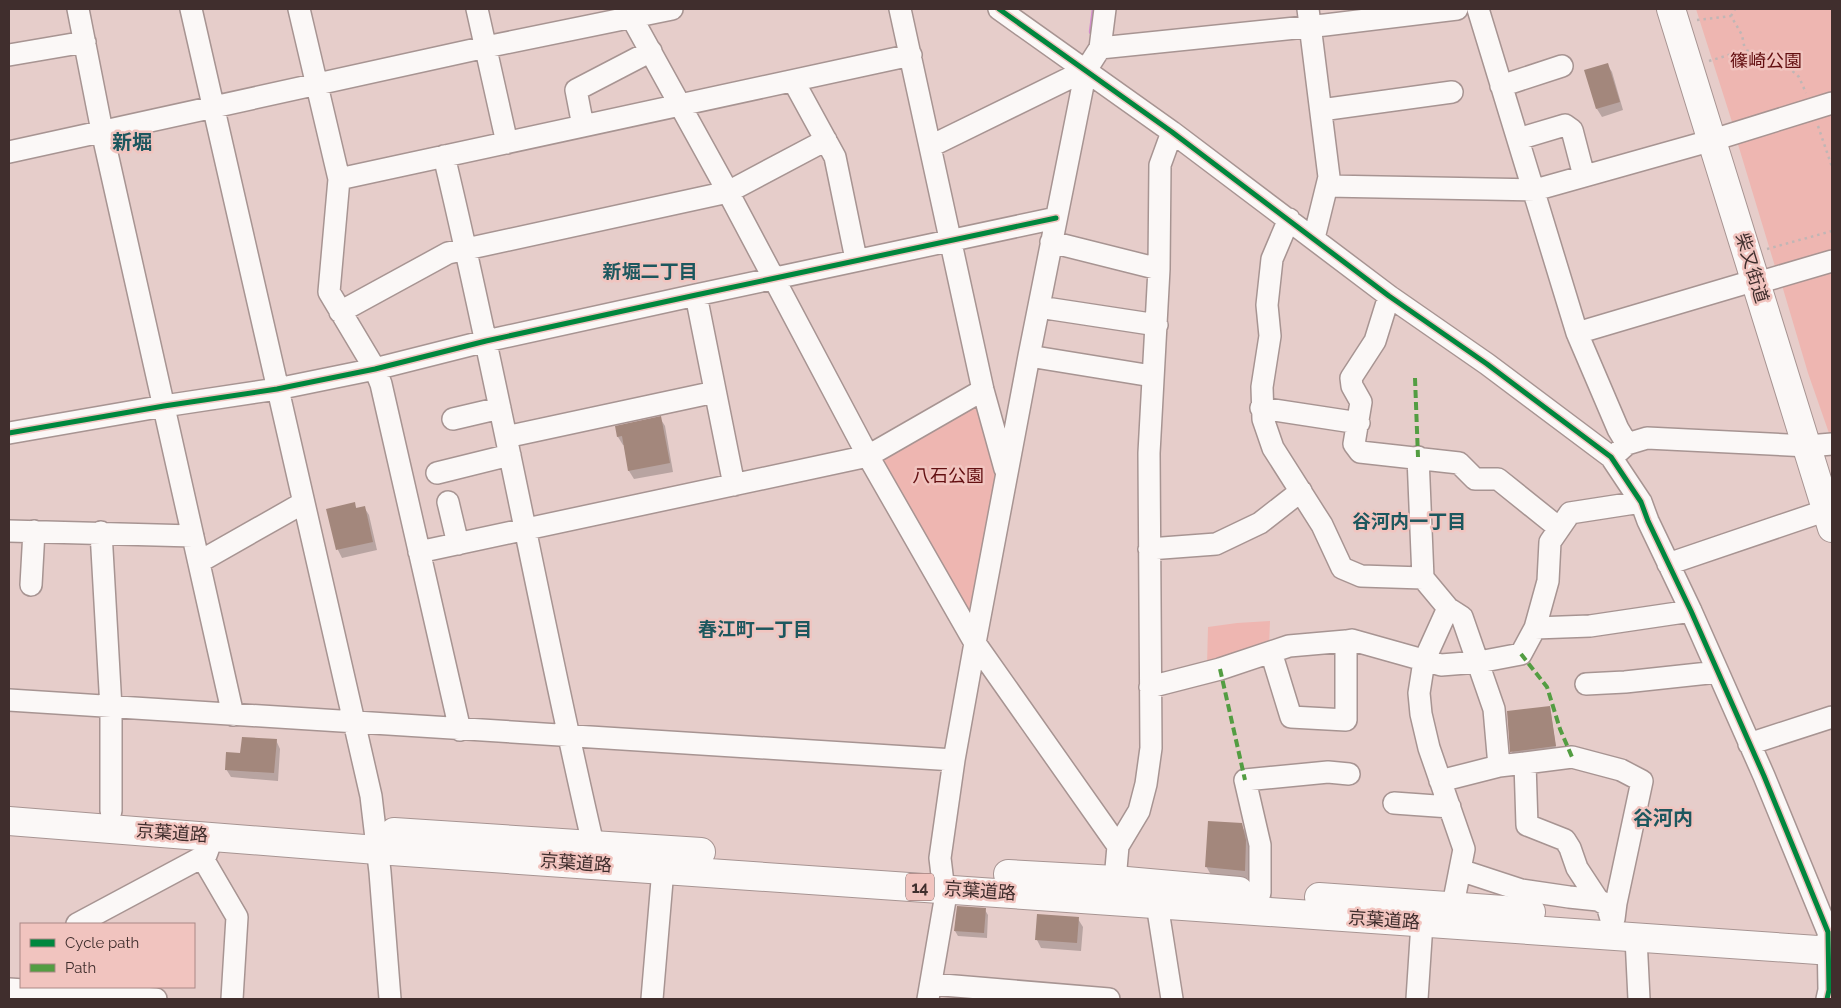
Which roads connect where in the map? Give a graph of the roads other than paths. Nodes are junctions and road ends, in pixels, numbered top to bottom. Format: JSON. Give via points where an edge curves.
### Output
{"nodes":[{"id":1,"x":78,"y":9,"type":"edge"},
{"id":2,"x":191,"y":9,"type":"edge"},
{"id":3,"x":299,"y":9,"type":"edge"},
{"id":4,"x":477,"y":9,"type":"edge"},
{"id":5,"x":672,"y":9,"type":"edge"},
{"id":6,"x":900,"y":9,"type":"edge"},
{"id":7,"x":999,"y":9,"type":"edge"},
{"id":8,"x":1106,"y":9,"type":"edge"},
{"id":9,"x":1457,"y":9,"type":"edge"},
{"id":10,"x":1478,"y":9,"type":"edge"},
{"id":11,"x":630,"y":13,"type":"edge"},
{"id":12,"x":1674,"y":16,"type":"edge"},
{"id":13,"x":1310,"y":18,"type":"edge"},
{"id":14,"x":85,"y":42,"type":"junction"},
{"id":15,"x":486,"y":47,"type":"junction"},
{"id":16,"x":1100,"y":48,"type":"junction"},
{"id":17,"x":651,"y":51,"type":"junction"},
{"id":18,"x":9,"y":55,"type":"edge"},
{"id":19,"x":911,"y":55,"type":"junction"},
{"id":20,"x":1562,"y":66,"type":"dead end"},
{"id":21,"x":1086,"y":70,"type":"junction"},
{"id":22,"x":794,"y":82,"type":"junction"},
{"id":23,"x":317,"y":85,"type":"junction"},
{"id":24,"x":1500,"y":86,"type":"junction"},
{"id":25,"x":1452,"y":92,"type":"dead end"},
{"id":26,"x":680,"y":106,"type":"junction"},
{"id":27,"x":1822,"y":106,"type":"edge"},
{"id":28,"x":214,"y":107,"type":"junction"},
{"id":29,"x":1321,"y":110,"type":"junction"},
{"id":30,"x":583,"y":126,"type":"junction"},
{"id":31,"x":102,"y":131,"type":"junction"},
{"id":32,"x":1172,"y":132,"type":"junction"},
{"id":33,"x":1518,"y":139,"type":"junction"},
{"id":34,"x":826,"y":140,"type":"junction"},
{"id":35,"x":1713,"y":140,"type":"junction"},
{"id":36,"x":507,"y":143,"type":"junction"},
{"id":37,"x":931,"y":146,"type":"junction"},
{"id":38,"x":9,"y":152,"type":"edge"},
{"id":39,"x":444,"y":156,"type":"junction"},
{"id":40,"x":1584,"y":176,"type":"junction"},
{"id":41,"x":339,"y":179,"type":"junction"},
{"id":42,"x":1327,"y":186,"type":"junction"},
{"id":43,"x":1534,"y":190,"type":"junction"},
{"id":44,"x":728,"y":192,"type":"junction"},
{"id":45,"x":1056,"y":218,"type":"junction"},
{"id":46,"x":1289,"y":219,"type":"junction"},
{"id":47,"x":1314,"y":238,"type":"junction"},
{"id":48,"x":952,"y":240,"type":"junction"},
{"id":49,"x":1051,"y":242,"type":"junction"},
{"id":50,"x":466,"y":249,"type":"junction"},
{"id":51,"x":856,"y":259,"type":"junction"},
{"id":52,"x":1832,"y":261,"type":"edge"},
{"id":53,"x":1159,"y":269,"type":"junction"},
{"id":54,"x":774,"y":277,"type":"junction"},
{"id":55,"x":1756,"y":282,"type":"junction"},
{"id":56,"x":696,"y":295,"type":"junction"},
{"id":57,"x":1389,"y":296,"type":"junction"},
{"id":58,"x":1039,"y":307,"type":"junction"},
{"id":59,"x":340,"y":312,"type":"junction"},
{"id":60,"x":1157,"y":325,"type":"junction"},
{"id":61,"x":1576,"y":333,"type":"junction"},
{"id":62,"x":486,"y":341,"type":"junction"},
{"id":63,"x":1030,"y":356,"type":"junction"},
{"id":64,"x":375,"y":369,"type":"junction"},
{"id":65,"x":1152,"y":376,"type":"junction"},
{"id":66,"x":277,"y":389,"type":"junction"},
{"id":67,"x":983,"y":390,"type":"junction"},
{"id":68,"x":716,"y":392,"type":"junction"},
{"id":69,"x":164,"y":406,"type":"junction"},
{"id":70,"x":500,"y":408,"type":"junction"},
{"id":71,"x":1261,"y":408,"type":"junction"},
{"id":72,"x":453,"y":418,"type":"dead end"},
{"id":73,"x":1359,"y":422,"type":"junction"},
{"id":74,"x":9,"y":433,"type":"edge"},
{"id":75,"x":1627,"y":444,"type":"junction"},
{"id":76,"x":1820,"y":445,"type":"edge"},
{"id":77,"x":508,"y":446,"type":"junction"},
{"id":78,"x":868,"y":456,"type":"junction"},
{"id":79,"x":1418,"y":457,"type":"junction"},
{"id":80,"x":1611,"y":458,"type":"junction"},
{"id":81,"x":437,"y":473,"type":"dead end"},
{"id":82,"x":1007,"y":474,"type":"junction"},
{"id":83,"x":734,"y":485,"type":"junction"},
{"id":84,"x":1301,"y":491,"type":"junction"},
{"id":85,"x":448,"y":502,"type":"dead end"},
{"id":86,"x":1641,"y":502,"type":"junction"},
{"id":87,"x":303,"y":504,"type":"junction"},
{"id":88,"x":1830,"y":519,"type":"edge"},
{"id":89,"x":1559,"y":528,"type":"junction"},
{"id":90,"x":525,"y":529,"type":"junction"},
{"id":91,"x":9,"y":531,"type":"edge"},
{"id":92,"x":34,"y":531,"type":"junction"},
{"id":93,"x":101,"y":532,"type":"junction"},
{"id":94,"x":193,"y":536,"type":"junction"},
{"id":95,"x":458,"y":544,"type":"junction"},
{"id":96,"x":1149,"y":549,"type":"junction"},
{"id":97,"x":419,"y":552,"type":"junction"},
{"id":98,"x":198,"y":562,"type":"junction"},
{"id":99,"x":1668,"y":564,"type":"junction"},
{"id":100,"x":1423,"y":578,"type":"junction"},
{"id":101,"x":31,"y":585,"type":"dead end"},
{"id":102,"x":1448,"y":608,"type":"junction"},
{"id":103,"x":1692,"y":611,"type":"junction"},
{"id":104,"x":1535,"y":628,"type":"junction"},
{"id":105,"x":1346,"y":641,"type":"junction"},
{"id":106,"x":975,"y":643,"type":"junction"},
{"id":107,"x":1271,"y":652,"type":"junction"},
{"id":108,"x":1424,"y":661,"type":"junction"},
{"id":109,"x":1479,"y":662,"type":"junction"},
{"id":110,"x":1718,"y":672,"type":"junction"},
{"id":111,"x":1586,"y":684,"type":"dead end"},
{"id":112,"x":1150,"y":687,"type":"junction"},
{"id":113,"x":9,"y":700,"type":"edge"},
{"id":114,"x":111,"y":708,"type":"junction"},
{"id":115,"x":233,"y":715,"type":"junction"},
{"id":116,"x":1832,"y":717,"type":"edge"},
{"id":117,"x":353,"y":722,"type":"junction"},
{"id":118,"x":460,"y":730,"type":"junction"},
{"id":119,"x":568,"y":737,"type":"junction"},
{"id":120,"x":1749,"y":744,"type":"junction"},
{"id":121,"x":954,"y":760,"type":"junction"},
{"id":122,"x":1525,"y":762,"type":"junction"},
{"id":123,"x":1499,"y":766,"type":"junction"},
{"id":124,"x":1349,"y":774,"type":"dead end"},
{"id":125,"x":1440,"y":781,"type":"junction"},
{"id":126,"x":1394,"y":803,"type":"dead end"},
{"id":127,"x":9,"y":804,"type":"edge"},
{"id":128,"x":1450,"y":807,"type":"junction"},
{"id":129,"x":111,"y":811,"type":"junction"},
{"id":130,"x":9,"y":821,"type":"edge"},
{"id":131,"x":376,"y":840,"type":"junction"},
{"id":132,"x":593,"y":844,"type":"junction"},
{"id":133,"x":1118,"y":846,"type":"junction"},
{"id":134,"x":207,"y":847,"type":"junction"},
{"id":135,"x":663,"y":869,"type":"junction"},
{"id":136,"x":1460,"y":870,"type":"junction"},
{"id":137,"x":943,"y":879,"type":"junction"},
{"id":138,"x":1115,"y":880,"type":"junction"},
{"id":139,"x":1260,"y":893,"type":"junction"},
{"id":140,"x":1157,"y":904,"type":"junction"},
{"id":141,"x":1454,"y":905,"type":"junction"},
{"id":142,"x":1608,"y":913,"type":"junction"},
{"id":143,"x":79,"y":923,"type":"edge"},
{"id":144,"x":1422,"y":923,"type":"junction"},
{"id":145,"x":1636,"y":938,"type":"junction"},
{"id":146,"x":1830,"y":941,"type":"edge"},
{"id":147,"x":9,"y":990,"type":"edge"},
{"id":148,"x":929,"y":992,"type":"edge"},
{"id":149,"x":58,"y":993,"type":"edge"},
{"id":150,"x":1058,"y":997,"type":"edge"},
{"id":151,"x":156,"y":999,"type":"edge"},
{"id":152,"x":232,"y":999,"type":"edge"},
{"id":153,"x":390,"y":999,"type":"edge"},
{"id":154,"x":652,"y":999,"type":"edge"},
{"id":155,"x":1109,"y":999,"type":"edge"},
{"id":156,"x":1172,"y":999,"type":"edge"},
{"id":157,"x":1418,"y":999,"type":"edge"},
{"id":158,"x":1639,"y":999,"type":"edge"},
{"id":159,"x":1827,"y":999,"type":"edge"}],
"edges":[{"from":1,"to":14,"type":"street"},
{"from":2,"to":28,"type":"street"},
{"from":3,"to":23,"type":"street"},
{"from":4,"to":15,"type":"street"},
{"from":5,"to":11,"type":"street"},
{"from":6,"to":19,"type":"street"},
{"from":7,"to":21,"type":"street"},
{"from":8,"to":16,"type":"street"},
{"from":9,"to":13,"type":"street"},
{"from":10,"to":24,"type":"street"},
{"from":11,"to":15,"type":"street"},
{"from":11,"to":17,"type":"street"},
{"from":12,"to":35,"type":"main road","name":"柴又街道"},
{"from":13,"to":16,"type":"street"},
{"from":13,"to":29,"type":"street"},
{"from":14,"to":18,"type":"street"},
{"from":14,"to":31,"type":"street"},
{"from":15,"to":23,"type":"street"},
{"from":15,"to":36,"type":"street"},
{"from":16,"to":21,"type":"street"},
{"from":17,"to":26,"type":"street"},
{"from":17,"to":30,"type":"street","via":[[576,90]]},
{"from":19,"to":22,"type":"street"},
{"from":19,"to":37,"type":"street"},
{"from":20,"to":24,"type":"street"},
{"from":21,"to":32,"type":"street"},
{"from":21,"to":37,"type":"street"},
{"from":21,"to":45,"type":"street"},
{"from":22,"to":26,"type":"street"},
{"from":22,"to":34,"type":"street"},
{"from":23,"to":28,"type":"street"},
{"from":23,"to":41,"type":"street"},
{"from":24,"to":33,"type":"street"},
{"from":25,"to":29,"type":"street"},
{"from":26,"to":30,"type":"street"},
{"from":26,"to":44,"type":"street"},
{"from":27,"to":35,"type":"street"},
{"from":28,"to":31,"type":"street"},
{"from":28,"to":66,"type":"street"},
{"from":29,"to":42,"type":"street"},
{"from":30,"to":36,"type":"street"},
{"from":31,"to":38,"type":"street"},
{"from":31,"to":69,"type":"street"},
{"from":32,"to":46,"type":"street"},
{"from":32,"to":53,"type":"street","via":[[1160,165]]},
{"from":33,"to":40,"type":"street","via":[[1565,126],[1572,130]]},
{"from":33,"to":43,"type":"street"},
{"from":34,"to":44,"type":"street"},
{"from":34,"to":51,"type":"street","via":[[835,157]]},
{"from":35,"to":40,"type":"street"},
{"from":35,"to":55,"type":"main road","name":"柴又街道"},
{"from":36,"to":39,"type":"street"},
{"from":37,"to":48,"type":"street"},
{"from":39,"to":41,"type":"street"},
{"from":39,"to":50,"type":"street"},
{"from":40,"to":43,"type":"street"},
{"from":41,"to":59,"type":"street","via":[[329,292]]},
{"from":42,"to":43,"type":"street"},
{"from":42,"to":47,"type":"street"},
{"from":43,"to":61,"type":"street"},
{"from":44,"to":50,"type":"street"},
{"from":44,"to":54,"type":"street"},
{"from":45,"to":48,"type":"street"},
{"from":45,"to":49,"type":"street"},
{"from":46,"to":47,"type":"street"},
{"from":46,"to":71,"type":"street","via":[[1272,259],[1267,305],[1270,336]]},
{"from":47,"to":57,"type":"street"},
{"from":48,"to":51,"type":"street"},
{"from":48,"to":67,"type":"street"},
{"from":49,"to":53,"type":"street"},
{"from":49,"to":58,"type":"street"},
{"from":50,"to":59,"type":"street","via":[[448,253]]},
{"from":50,"to":62,"type":"street"},
{"from":51,"to":54,"type":"street"},
{"from":52,"to":55,"type":"street"},
{"from":53,"to":60,"type":"street"},
{"from":54,"to":56,"type":"street"},
{"from":54,"to":78,"type":"street"},
{"from":55,"to":61,"type":"street"},
{"from":55,"to":76,"type":"main road","name":"柴又街道"},
{"from":56,"to":62,"type":"street"},
{"from":56,"to":68,"type":"street"},
{"from":57,"to":73,"type":"street","via":[[1375,341],[1351,378],[1361,402]]},
{"from":57,"to":80,"type":"street","via":[[1487,364]]},
{"from":58,"to":60,"type":"street"},
{"from":58,"to":63,"type":"street"},
{"from":59,"to":64,"type":"street"},
{"from":60,"to":65,"type":"street"},
{"from":61,"to":75,"type":"street"},
{"from":62,"to":64,"type":"street"},
{"from":62,"to":70,"type":"street"},
{"from":63,"to":65,"type":"street"},
{"from":63,"to":82,"type":"street"},
{"from":64,"to":66,"type":"street"},
{"from":64,"to":97,"type":"street"},
{"from":65,"to":96,"type":"street"},
{"from":66,"to":69,"type":"street"},
{"from":66,"to":87,"type":"street"},
{"from":67,"to":78,"type":"street"},
{"from":67,"to":82,"type":"street"},
{"from":68,"to":77,"type":"street"},
{"from":68,"to":83,"type":"street"},
{"from":69,"to":74,"type":"street"},
{"from":69,"to":94,"type":"street"},
{"from":70,"to":72,"type":"street"},
{"from":70,"to":77,"type":"street"},
{"from":71,"to":73,"type":"street"},
{"from":71,"to":84,"type":"street","via":[[1273,448]]},
{"from":73,"to":79,"type":"street","via":[[1354,444],[1360,452]]},
{"from":75,"to":76,"type":"street","via":[[1647,438]]},
{"from":75,"to":80,"type":"street"},
{"from":76,"to":88,"type":"main road","name":"柴又街道"},
{"from":77,"to":81,"type":"street"},
{"from":77,"to":90,"type":"street"},
{"from":78,"to":83,"type":"street"},
{"from":78,"to":106,"type":"street"},
{"from":79,"to":89,"type":"street","via":[[1459,463],[1476,479],[1498,479]]},
{"from":79,"to":100,"type":"street"},
{"from":80,"to":86,"type":"street"},
{"from":82,"to":106,"type":"street"},
{"from":83,"to":90,"type":"street"},
{"from":84,"to":96,"type":"street","via":[[1260,524],[1216,544]]},
{"from":84,"to":100,"type":"street","via":[[1322,525],[1342,568],[1361,576]]},
{"from":85,"to":95,"type":"street"},
{"from":86,"to":89,"type":"street","via":[[1570,513]]},
{"from":86,"to":99,"type":"street"},
{"from":87,"to":98,"type":"street"},
{"from":87,"to":117,"type":"street"},
{"from":88,"to":99,"type":"street"},
{"from":89,"to":104,"type":"street","via":[[1550,542],[1548,581]]},
{"from":90,"to":95,"type":"street"},
{"from":90,"to":119,"type":"street"},
{"from":91,"to":92,"type":"street"},
{"from":92,"to":93,"type":"street"},
{"from":92,"to":101,"type":"street"},
{"from":93,"to":94,"type":"street"},
{"from":93,"to":114,"type":"street"},
{"from":94,"to":98,"type":"street"},
{"from":95,"to":97,"type":"street"},
{"from":96,"to":112,"type":"street"},
{"from":97,"to":118,"type":"street"},
{"from":98,"to":115,"type":"street"},
{"from":99,"to":103,"type":"street"},
{"from":100,"to":102,"type":"street"},
{"from":102,"to":108,"type":"street"},
{"from":102,"to":109,"type":"street","via":[[1462,617]]},
{"from":103,"to":104,"type":"street","via":[[1590,626]]},
{"from":103,"to":110,"type":"street"},
{"from":104,"to":109,"type":"street","via":[[1521,654]]},
{"from":105,"to":107,"type":"street","via":[[1289,646]]},
{"from":105,"to":107,"type":"street","via":[[1346,720],[1291,717]]},
{"from":105,"to":108,"type":"street"},
{"from":106,"to":121,"type":"street"},
{"from":106,"to":133,"type":"street"},
{"from":107,"to":112,"type":"street"},
{"from":108,"to":109,"type":"street","via":[[1441,665]]},
{"from":108,"to":125,"type":"street","via":[[1419,693],[1429,748]]},
{"from":109,"to":123,"type":"street","via":[[1494,709]]},
{"from":110,"to":111,"type":"street"},
{"from":110,"to":120,"type":"street"},
{"from":112,"to":133,"type":"street","via":[[1151,748],[1146,784],[1139,811]]},
{"from":113,"to":114,"type":"street"},
{"from":114,"to":115,"type":"street"},
{"from":114,"to":129,"type":"street"},
{"from":115,"to":117,"type":"street"},
{"from":116,"to":120,"type":"street"},
{"from":117,"to":118,"type":"street"},
{"from":117,"to":131,"type":"street","via":[[371,796]]},
{"from":118,"to":119,"type":"street"},
{"from":119,"to":121,"type":"street"},
{"from":119,"to":132,"type":"street"},
{"from":120,"to":146,"type":"street"},
{"from":121,"to":137,"type":"street","via":[[940,858]]},
{"from":122,"to":123,"type":"street"},
{"from":122,"to":142,"type":"street","via":[[1527,825],[1565,840],[1577,868]]},
{"from":122,"to":142,"type":"street","via":[[1572,756],[1621,770],[1642,781],[1616,903]]},
{"from":123,"to":125,"type":"street"},
{"from":124,"to":139,"type":"street","via":[[1328,772],[1245,780],[1260,845]]},
{"from":125,"to":128,"type":"street"},
{"from":126,"to":128,"type":"street"},
{"from":127,"to":129,"type":"main road","name":"京葉道路","number":"14"},
{"from":128,"to":136,"type":"street","via":[[1464,850]]},
{"from":129,"to":131,"type":"main road","name":"京葉道路","number":"14"},
{"from":130,"to":134,"type":"main road","name":"京葉道路","number":"14"},
{"from":131,"to":132,"type":"main road","name":"京葉道路","number":"14"},
{"from":131,"to":134,"type":"main road","name":"京葉道路","number":"14"},
{"from":131,"to":135,"type":"main road","name":"京葉道路","number":"14"},
{"from":131,"to":153,"type":"street"},
{"from":132,"to":137,"type":"main road","name":"京葉道路","number":"14"},
{"from":133,"to":138,"type":"street"},
{"from":134,"to":143,"type":"street"},
{"from":134,"to":152,"type":"street","via":[[237,917]]},
{"from":135,"to":137,"type":"main road","name":"京葉道路","number":"14"},
{"from":135,"to":154,"type":"street"},
{"from":136,"to":141,"type":"street"},
{"from":136,"to":142,"type":"street","via":[[1521,890],[1569,897]]},
{"from":137,"to":138,"type":"main road","name":"京葉道路","number":"14"},
{"from":137,"to":140,"type":"main road","name":"京葉道路","number":"14"},
{"from":137,"to":148,"type":"street","via":[[945,900]]},
{"from":138,"to":139,"type":"main road","name":"京葉道路","number":"14"},
{"from":139,"to":141,"type":"main road","name":"京葉道路","number":"14"},
{"from":140,"to":144,"type":"main road","name":"京葉道路","number":"14"},
{"from":140,"to":156,"type":"street"},
{"from":141,"to":142,"type":"main road","name":"京葉道路","number":"14"},
{"from":142,"to":146,"type":"main road","name":"京葉道路","number":"14"},
{"from":144,"to":145,"type":"main road","name":"京葉道路","number":"14"},
{"from":144,"to":157,"type":"street"},
{"from":145,"to":146,"type":"main road","name":"京葉道路","number":"14"},
{"from":145,"to":158,"type":"street"},
{"from":146,"to":159,"type":"street"},
{"from":147,"to":149,"type":"street"},
{"from":148,"to":150,"type":"street"},
{"from":149,"to":151,"type":"street"},
{"from":150,"to":155,"type":"street"}]}
